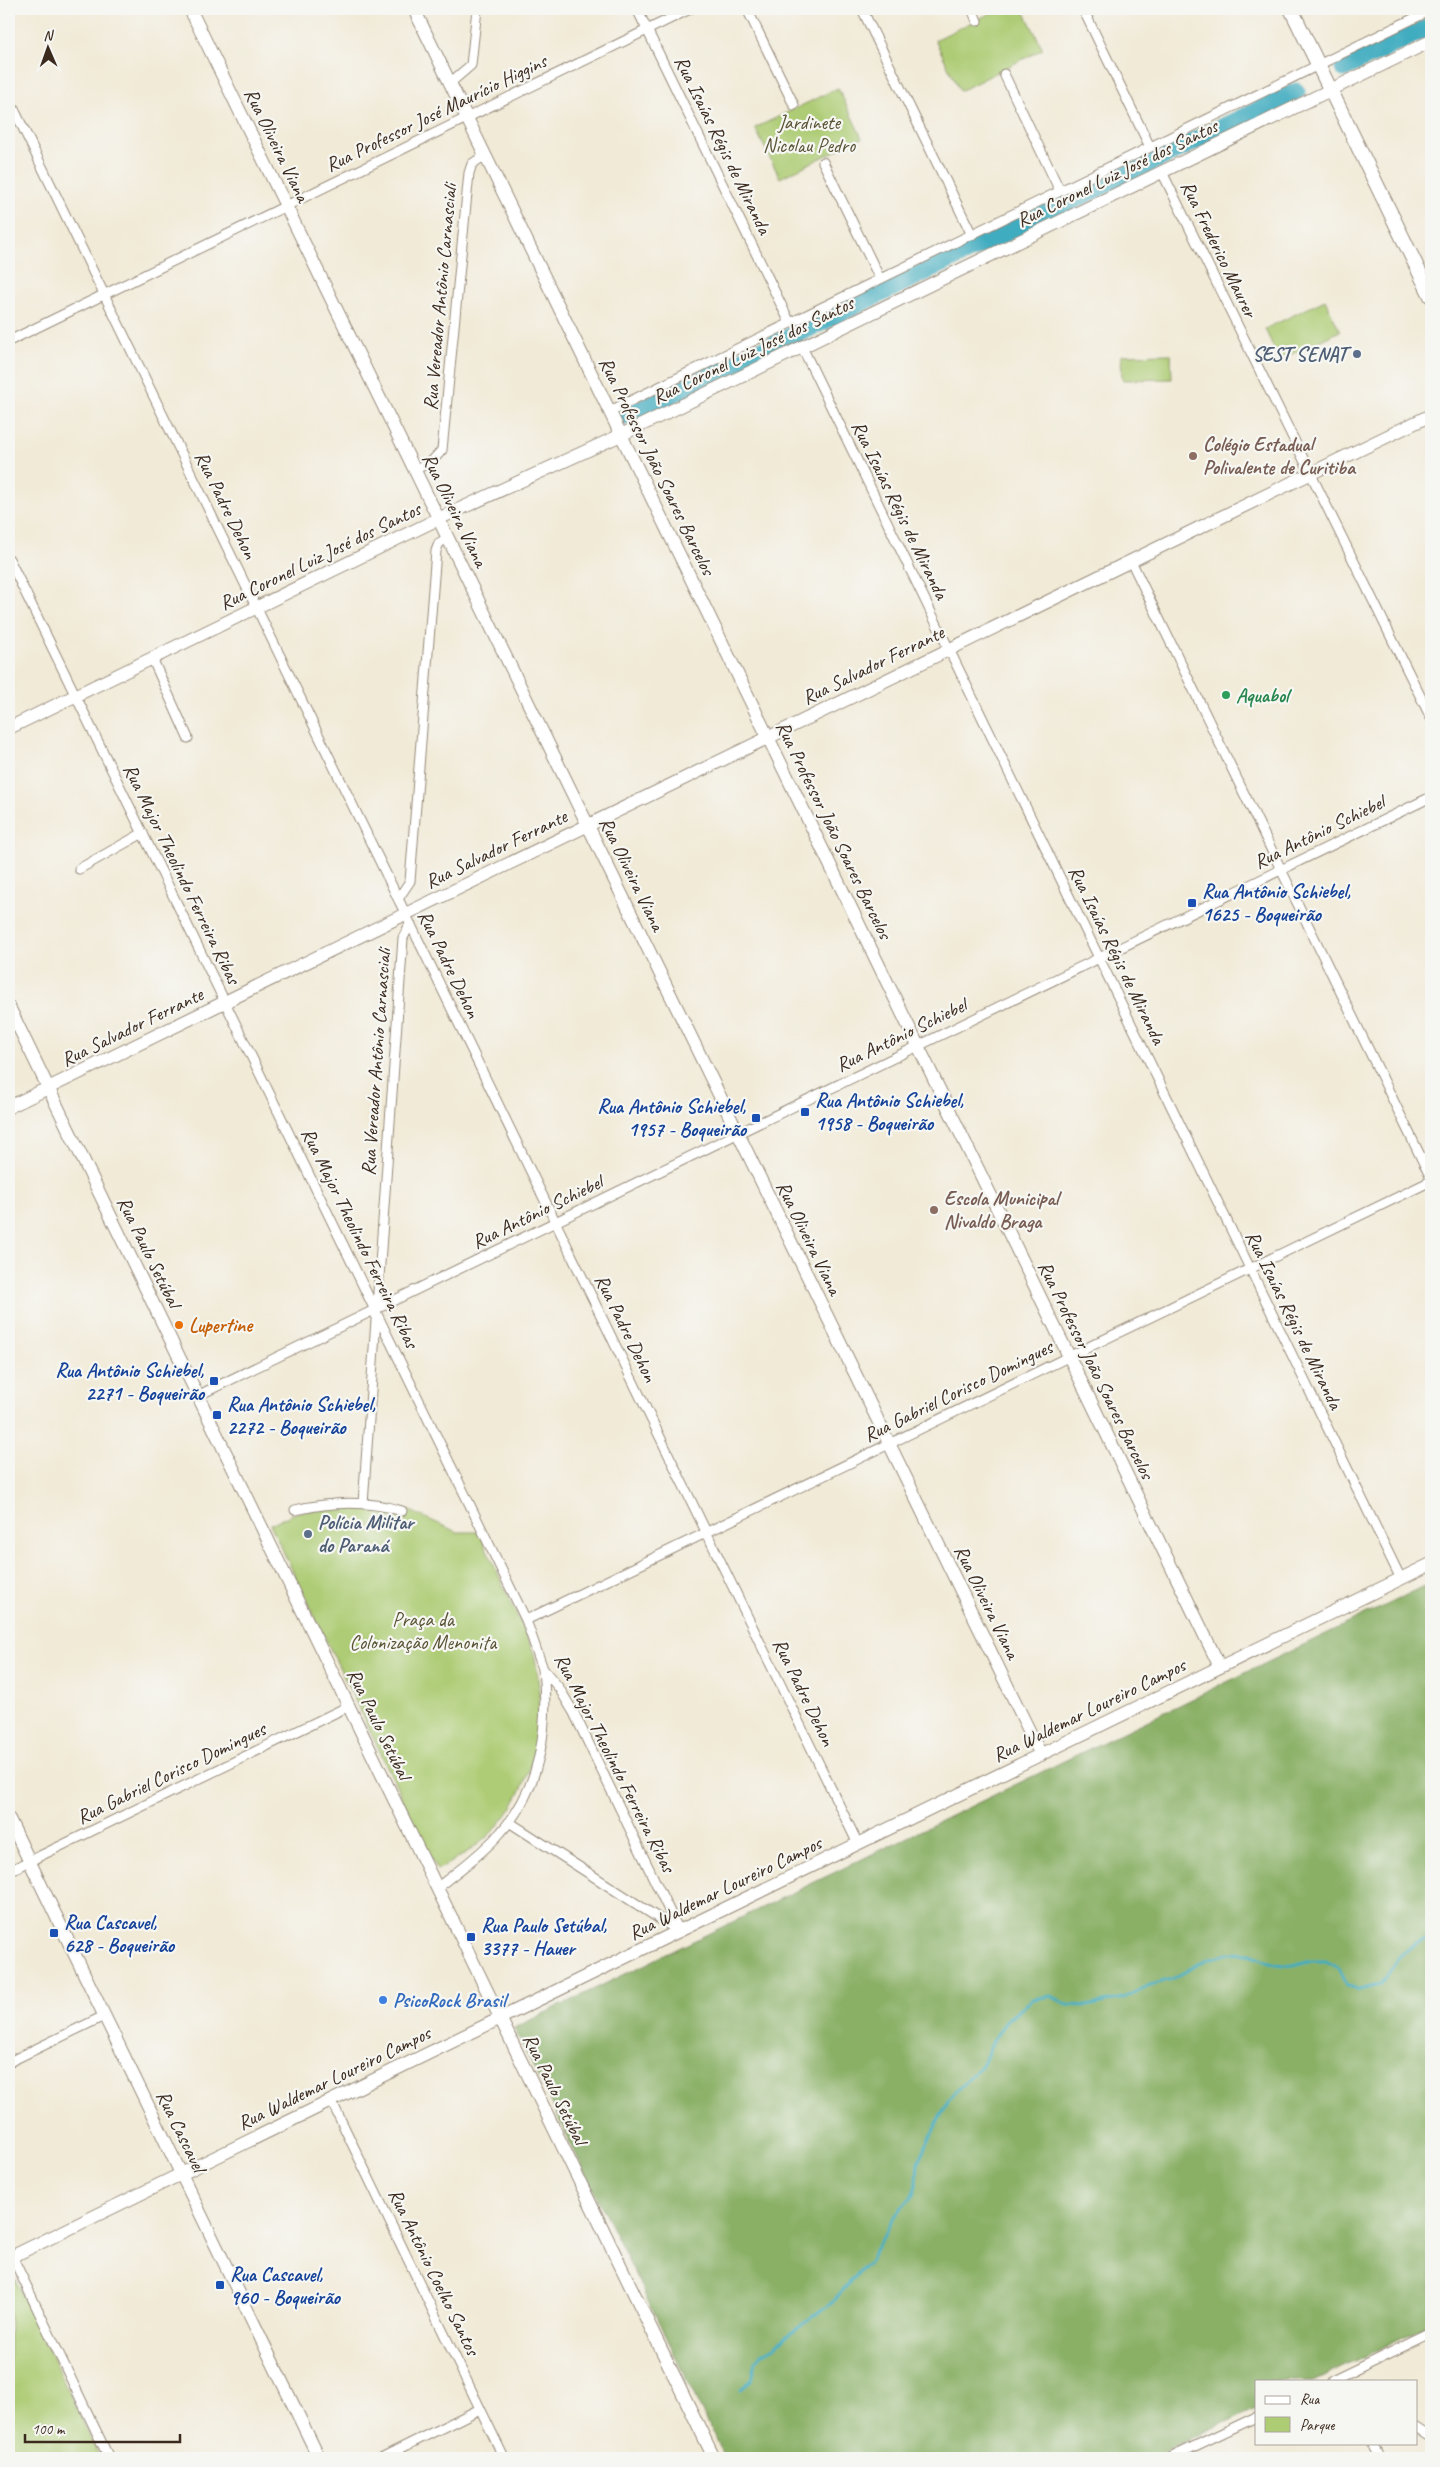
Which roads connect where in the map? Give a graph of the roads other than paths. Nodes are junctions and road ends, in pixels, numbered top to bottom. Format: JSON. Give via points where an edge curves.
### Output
{"nodes":[{"id":1,"x":190,"y":9,"type":"edge"},
{"id":2,"x":414,"y":9,"type":"edge"},
{"id":3,"x":476,"y":9,"type":"edge"},
{"id":4,"x":637,"y":9,"type":"edge"},
{"id":5,"x":690,"y":9,"type":"edge"},
{"id":6,"x":747,"y":9,"type":"edge"},
{"id":7,"x":862,"y":9,"type":"edge"},
{"id":8,"x":972,"y":9,"type":"edge"},
{"id":9,"x":1083,"y":9,"type":"edge"},
{"id":10,"x":1291,"y":9,"type":"edge"},
{"id":11,"x":1431,"y":10,"type":"edge"},
{"id":12,"x":977,"y":21,"type":"dead end"},
{"id":13,"x":647,"y":30,"type":"junction"},
{"id":14,"x":1431,"y":41,"type":"edge"},
{"id":15,"x":1318,"y":65,"type":"junction"},
{"id":16,"x":1004,"y":74,"type":"dead end"},
{"id":17,"x":450,"y":83,"type":"junction"},
{"id":18,"x":1330,"y":90,"type":"junction"},
{"id":19,"x":9,"y":99,"type":"edge"},
{"id":20,"x":794,"y":105,"type":"dead end"},
{"id":21,"x":467,"y":118,"type":"junction"},
{"id":22,"x":1150,"y":147,"type":"junction"},
{"id":23,"x":485,"y":155,"type":"junction"},
{"id":24,"x":823,"y":162,"type":"dead end"},
{"id":25,"x":1162,"y":172,"type":"junction"},
{"id":26,"x":1060,"y":191,"type":"junction"},
{"id":27,"x":286,"y":206,"type":"junction"},
{"id":28,"x":972,"y":235,"type":"junction"},
{"id":29,"x":880,"y":279,"type":"junction"},
{"id":30,"x":104,"y":295,"type":"junction"},
{"id":31,"x":1431,"y":296,"type":"edge"},
{"id":32,"x":790,"y":323,"type":"junction"},
{"id":33,"x":9,"y":341,"type":"edge"},
{"id":34,"x":802,"y":347,"type":"junction"},
{"id":35,"x":610,"y":411,"type":"junction"},
{"id":36,"x":1431,"y":415,"type":"edge"},
{"id":37,"x":621,"y":435,"type":"junction"},
{"id":38,"x":414,"y":470,"type":"junction"},
{"id":39,"x":1312,"y":473,"type":"junction"},
{"id":40,"x":438,"y":519,"type":"junction"},
{"id":41,"x":448,"y":538,"type":"junction"},
{"id":42,"x":9,"y":559,"type":"edge"},
{"id":43,"x":1131,"y":561,"type":"junction"},
{"id":44,"x":256,"y":607,"type":"junction"},
{"id":45,"x":949,"y":650,"type":"junction"},
{"id":46,"x":152,"y":658,"type":"junction"},
{"id":47,"x":76,"y":695,"type":"junction"},
{"id":48,"x":1431,"y":718,"type":"edge"},
{"id":49,"x":9,"y":728,"type":"edge"},
{"id":50,"x":768,"y":737,"type":"junction"},
{"id":51,"x":188,"y":738,"type":"dead end"},
{"id":52,"x":1431,"y":797,"type":"edge"},
{"id":53,"x":588,"y":825,"type":"junction"},
{"id":54,"x":143,"y":833,"type":"junction"},
{"id":55,"x":79,"y":869,"type":"dead end"},
{"id":56,"x":1281,"y":870,"type":"junction"},
{"id":57,"x":398,"y":898,"type":"junction"},
{"id":58,"x":408,"y":919,"type":"junction"},
{"id":59,"x":1099,"y":959,"type":"junction"},
{"id":60,"x":225,"y":1002,"type":"junction"},
{"id":61,"x":9,"y":1007,"type":"edge"},
{"id":62,"x":918,"y":1046,"type":"junction"},
{"id":63,"x":48,"y":1088,"type":"junction"},
{"id":64,"x":9,"y":1108,"type":"edge"},
{"id":65,"x":738,"y":1134,"type":"junction"},
{"id":66,"x":1431,"y":1180,"type":"edge"},
{"id":67,"x":556,"y":1222,"type":"junction"},
{"id":68,"x":1250,"y":1269,"type":"junction"},
{"id":69,"x":375,"y":1310,"type":"junction"},
{"id":70,"x":1069,"y":1357,"type":"junction"},
{"id":71,"x":198,"y":1396,"type":"junction"},
{"id":72,"x":889,"y":1444,"type":"junction"},
{"id":73,"x":363,"y":1504,"type":"junction"},
{"id":74,"x":296,"y":1510,"type":"dead end"},
{"id":75,"x":402,"y":1512,"type":"dead end"},
{"id":76,"x":707,"y":1533,"type":"junction"},
{"id":77,"x":1431,"y":1564,"type":"edge"},
{"id":78,"x":1401,"y":1579,"type":"junction"},
{"id":79,"x":526,"y":1620,"type":"junction"},
{"id":80,"x":1220,"y":1668,"type":"junction"},
{"id":81,"x":543,"y":1669,"type":"junction"},
{"id":82,"x":349,"y":1706,"type":"junction"},
{"id":83,"x":1041,"y":1755,"type":"junction"},
{"id":84,"x":9,"y":1819,"type":"edge"},
{"id":85,"x":509,"y":1822,"type":"junction"},
{"id":86,"x":858,"y":1844,"type":"junction"},
{"id":87,"x":29,"y":1861,"type":"junction"},
{"id":88,"x":9,"y":1871,"type":"edge"},
{"id":89,"x":437,"y":1888,"type":"junction"},
{"id":90,"x":679,"y":1931,"type":"junction"},
{"id":91,"x":104,"y":2016,"type":"junction"},
{"id":92,"x":500,"y":2018,"type":"junction"},
{"id":93,"x":9,"y":2062,"type":"edge"},
{"id":94,"x":332,"y":2100,"type":"junction"},
{"id":95,"x":181,"y":2174,"type":"junction"},
{"id":96,"x":10,"y":2257,"type":"edge"},
{"id":97,"x":1431,"y":2334,"type":"edge"},
{"id":98,"x":1338,"y":2379,"type":"edge"},
{"id":99,"x":480,"y":2409,"type":"junction"},
{"id":100,"x":1255,"y":2417,"type":"edge"},
{"id":101,"x":1418,"y":2429,"type":"edge"},
{"id":102,"x":1431,"y":2438,"type":"edge"},
{"id":103,"x":1373,"y":2444,"type":"edge"},
{"id":104,"x":109,"y":2458,"type":"edge"},
{"id":105,"x":319,"y":2458,"type":"edge"},
{"id":106,"x":381,"y":2458,"type":"edge"},
{"id":107,"x":504,"y":2458,"type":"edge"},
{"id":108,"x":714,"y":2458,"type":"edge"},
{"id":109,"x":1170,"y":2458,"type":"edge"},
{"id":110,"x":1380,"y":2458,"type":"edge"}],
"edges":[{"from":1,"to":27,"type":"main road","name":"Rua Oliveira Viana"},
{"from":2,"to":17,"type":"main road","name":"Rua Professor João Soares Barcelos"},
{"from":3,"to":17,"type":"street","via":[[471,65]]},
{"from":4,"to":13,"type":"street","name":"Rua Isaías Régis de Miranda"},
{"from":5,"to":13,"type":"street","name":"Rua Professor José Maurício Higgins"},
{"from":6,"to":20,"type":"street"},
{"from":7,"to":28,"type":"street"},
{"from":8,"to":12,"type":"street"},
{"from":9,"to":22,"type":"street"},
{"from":10,"to":15,"type":"main road"},
{"from":11,"to":15,"type":"street","name":"Rua Coronel Luiz José dos Santos"},
{"from":13,"to":21,"type":"street","name":"Rua Professor José Maurício Higgins"},
{"from":13,"to":32,"type":"street","name":"Rua Isaías Régis de Miranda"},
{"from":14,"to":18,"type":"main road","name":"Rua Coronel Luiz José dos Santos"},
{"from":15,"to":18,"type":"main road"},
{"from":15,"to":22,"type":"street","name":"Rua Coronel Luiz José dos Santos"},
{"from":16,"to":26,"type":"street"},
{"from":17,"to":21,"type":"main road","name":"Rua Professor João Soares Barcelos"},
{"from":18,"to":25,"type":"main road","name":"Rua Coronel Luiz José dos Santos"},
{"from":18,"to":31,"type":"main road"},
{"from":19,"to":30,"type":"street","name":"Rua Padre Dehon"},
{"from":21,"to":23,"type":"main road","name":"Rua Professor João Soares Barcelos"},
{"from":21,"to":27,"type":"street","name":"Rua Professor José Maurício Higgins"},
{"from":22,"to":26,"type":"street","name":"Rua Coronel Luiz José dos Santos"},
{"from":23,"to":35,"type":"main road","name":"Rua Professor João Soares Barcelos"},
{"from":23,"to":38,"type":"street","name":"Rua Vereador Antônio Carnasciali","via":[[472,164],[469,173],[442,450],[432,461]]},
{"from":24,"to":29,"type":"street"},
{"from":25,"to":34,"type":"main road","name":"Rua Coronel Luiz José dos Santos"},
{"from":25,"to":39,"type":"street","name":"Rua Frederico Maurer","via":[[1302,460]]},
{"from":26,"to":28,"type":"street","name":"Rua Coronel Luiz José dos Santos"},
{"from":27,"to":30,"type":"street","name":"Rua Professor José Maurício Higgins"},
{"from":27,"to":38,"type":"main road","name":"Rua Oliveira Viana"},
{"from":28,"to":29,"type":"street","name":"Rua Coronel Luiz José dos Santos"},
{"from":29,"to":32,"type":"street","name":"Rua Coronel Luiz José dos Santos"},
{"from":30,"to":33,"type":"street","name":"Rua Professor José Maurício Higgins"},
{"from":30,"to":44,"type":"street","name":"Rua Padre Dehon"},
{"from":32,"to":35,"type":"street","name":"Rua Coronel Luiz José dos Santos"},
{"from":34,"to":37,"type":"main road","name":"Rua Coronel Luiz José dos Santos"},
{"from":34,"to":45,"type":"street","name":"Rua Isaías Régis de Miranda"},
{"from":35,"to":37,"type":"main road","name":"Rua Professor João Soares Barcelos"},
{"from":36,"to":39,"type":"main road","name":"Rua Salvador Ferrante"},
{"from":37,"to":40,"type":"main road","name":"Rua Coronel Luiz José dos Santos"},
{"from":37,"to":50,"type":"main road","name":"Rua Professor João Soares Barcelos"},
{"from":38,"to":40,"type":"main road","name":"Rua Oliveira Viana"},
{"from":39,"to":43,"type":"main road","name":"Rua Salvador Ferrante"},
{"from":39,"to":48,"type":"street","name":"Rua Frederico Maurer"},
{"from":40,"to":41,"type":"main road","name":"Rua Oliveira Viana"},
{"from":40,"to":44,"type":"main road","name":"Rua Coronel Luiz José dos Santos"},
{"from":41,"to":53,"type":"main road","name":"Rua Oliveira Viana"},
{"from":41,"to":57,"type":"street","via":[[439,543],[436,550],[410,881]]},
{"from":42,"to":47,"type":"street","name":"Rua Major Theolindo Ferreira Ribas"},
{"from":43,"to":45,"type":"main road","name":"Rua Salvador Ferrante"},
{"from":43,"to":56,"type":"street"},
{"from":44,"to":46,"type":"main road","name":"Rua Coronel Luiz José dos Santos"},
{"from":44,"to":57,"type":"street","name":"Rua Padre Dehon"},
{"from":45,"to":50,"type":"main road","name":"Rua Salvador Ferrante"},
{"from":45,"to":59,"type":"street","name":"Rua Isaías Régis de Miranda"},
{"from":46,"to":47,"type":"main road","name":"Rua Coronel Luiz José dos Santos"},
{"from":46,"to":51,"type":"street"},
{"from":47,"to":49,"type":"main road","name":"Rua Coronel Luiz José dos Santos"},
{"from":47,"to":54,"type":"street","name":"Rua Major Theolindo Ferreira Ribas"},
{"from":50,"to":53,"type":"main road","name":"Rua Salvador Ferrante"},
{"from":50,"to":62,"type":"main road","name":"Rua Professor João Soares Barcelos"},
{"from":52,"to":56,"type":"street","name":"Rua Antônio Schiebel"},
{"from":53,"to":58,"type":"main road","name":"Rua Salvador Ferrante"},
{"from":53,"to":65,"type":"main road","name":"Rua Oliveira Viana"},
{"from":54,"to":55,"type":"street"},
{"from":54,"to":60,"type":"street","name":"Rua Major Theolindo Ferreira Ribas"},
{"from":56,"to":59,"type":"street","name":"Rua Antônio Schiebel"},
{"from":56,"to":66,"type":"street"},
{"from":57,"to":58,"type":"street","name":"Rua Padre Dehon"},
{"from":58,"to":60,"type":"main road","name":"Rua Salvador Ferrante"},
{"from":58,"to":67,"type":"street","name":"Rua Padre Dehon"},
{"from":58,"to":69,"type":"street","name":"Rua Vereador Antônio Carnasciali","via":[[403,938]]},
{"from":59,"to":62,"type":"street","name":"Rua Antônio Schiebel"},
{"from":59,"to":68,"type":"street","name":"Rua Isaías Régis de Miranda"},
{"from":60,"to":63,"type":"main road","name":"Rua Salvador Ferrante"},
{"from":60,"to":69,"type":"street","name":"Rua Major Theolindo Ferreira Ribas"},
{"from":61,"to":63,"type":"main road","name":"Rua Paulo Setúbal"},
{"from":62,"to":65,"type":"street","name":"Rua Antônio Schiebel"},
{"from":62,"to":70,"type":"main road","name":"Rua Professor João Soares Barcelos"},
{"from":63,"to":64,"type":"main road","name":"Rua Salvador Ferrante"},
{"from":63,"to":71,"type":"main road","name":"Rua Paulo Setúbal"},
{"from":65,"to":67,"type":"street","name":"Rua Antônio Schiebel"},
{"from":65,"to":72,"type":"main road","name":"Rua Oliveira Viana"},
{"from":66,"to":68,"type":"street","name":"Rua Gabriel Corisco Domingues"},
{"from":67,"to":69,"type":"street","name":"Rua Antônio Schiebel"},
{"from":67,"to":76,"type":"street","name":"Rua Padre Dehon"},
{"from":68,"to":70,"type":"street","name":"Rua Gabriel Corisco Domingues"},
{"from":68,"to":78,"type":"street","name":"Rua Isaías Régis de Miranda"},
{"from":69,"to":71,"type":"street","name":"Rua Antônio Schiebel"},
{"from":69,"to":73,"type":"street","name":"Rua Vereador Antônio Carnasciali"},
{"from":69,"to":79,"type":"street","name":"Rua Major Theolindo Ferreira Ribas"},
{"from":70,"to":72,"type":"street","name":"Rua Gabriel Corisco Domingues"},
{"from":70,"to":80,"type":"main road","name":"Rua Professor João Soares Barcelos"},
{"from":71,"to":82,"type":"main road","name":"Rua Paulo Setúbal"},
{"from":72,"to":76,"type":"street","name":"Rua Gabriel Corisco Domingues"},
{"from":72,"to":83,"type":"main road","name":"Rua Oliveira Viana"},
{"from":73,"to":74,"type":"street","via":[[320,1505]]},
{"from":73,"to":75,"type":"street"},
{"from":76,"to":79,"type":"street","name":"Rua Gabriel Corisco Domingues"},
{"from":76,"to":86,"type":"street","name":"Rua Padre Dehon"},
{"from":77,"to":78,"type":"main road","name":"Rua Waldemar Loureiro Campos"},
{"from":78,"to":80,"type":"main road","name":"Rua Waldemar Loureiro Campos"},
{"from":79,"to":81,"type":"street","name":"Rua Major Theolindo Ferreira Ribas"},
{"from":80,"to":83,"type":"main road","name":"Rua Waldemar Loureiro Campos"},
{"from":81,"to":85,"type":"street","via":[[546,1704],[541,1748],[530,1786]]},
{"from":81,"to":90,"type":"street","name":"Rua Major Theolindo Ferreira Ribas","via":[[560,1688],[574,1713]]},
{"from":82,"to":87,"type":"street","name":"Rua Gabriel Corisco Domingues"},
{"from":82,"to":89,"type":"main road","name":"Rua Paulo Setúbal"},
{"from":83,"to":86,"type":"main road","name":"Rua Waldemar Loureiro Campos"},
{"from":84,"to":87,"type":"main road","name":"Rua Cascavel"},
{"from":85,"to":89,"type":"street"},
{"from":85,"to":90,"type":"street"},
{"from":86,"to":90,"type":"main road","name":"Rua Waldemar Loureiro Campos"},
{"from":87,"to":88,"type":"street","name":"Rua Gabriel Corisco Domingues"},
{"from":87,"to":91,"type":"main road","name":"Rua Cascavel"},
{"from":89,"to":92,"type":"main road","name":"Rua Paulo Setúbal"},
{"from":90,"to":92,"type":"main road","name":"Rua Waldemar Loureiro Campos"},
{"from":91,"to":93,"type":"street"},
{"from":91,"to":95,"type":"main road","name":"Rua Cascavel"},
{"from":92,"to":94,"type":"main road","name":"Rua Waldemar Loureiro Campos"},
{"from":92,"to":108,"type":"main road","name":"Rua Paulo Setúbal"},
{"from":94,"to":95,"type":"main road","name":"Rua Waldemar Loureiro Campos"},
{"from":94,"to":99,"type":"street","name":"Rua Antônio Coelho Santos"},
{"from":95,"to":96,"type":"main road","name":"Rua Waldemar Loureiro Campos"},
{"from":95,"to":105,"type":"main road","name":"Rua Cascavel"},
{"from":96,"to":104,"type":"street"},
{"from":97,"to":98,"type":"street"},
{"from":99,"to":106,"type":"street"},
{"from":99,"to":107,"type":"street","name":"Rua Antônio Coelho Santos"},
{"from":100,"to":109,"type":"street"},
{"from":101,"to":102,"type":"street"},
{"from":103,"to":110,"type":"street"}]}
